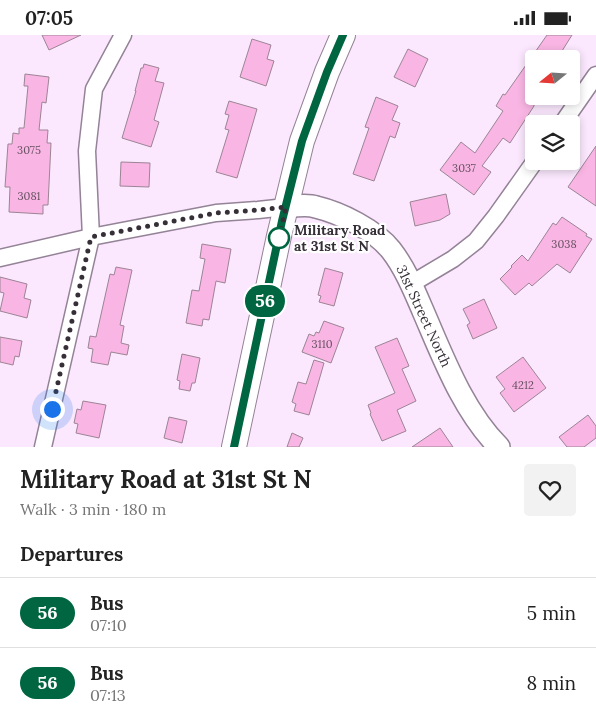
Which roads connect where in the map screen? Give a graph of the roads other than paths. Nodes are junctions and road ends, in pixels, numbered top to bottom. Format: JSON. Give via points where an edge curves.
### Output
{"nodes":[{"id":1,"x":123,"y":35,"type":"edge"},
{"id":2,"x":343,"y":35,"type":"edge"},
{"id":3,"x":596,"y":75,"type":"edge"},
{"id":4,"x":568,"y":115,"type":"edge"},
{"id":5,"x":529,"y":170,"type":"edge"},
{"id":6,"x":286,"y":207,"type":"junction"},
{"id":7,"x":91,"y":237,"type":"junction"},
{"id":8,"x":0,"y":258,"type":"edge"},
{"id":9,"x":411,"y":285,"type":"junction"},
{"id":10,"x":43,"y":447,"type":"edge"},
{"id":11,"x":234,"y":447,"type":"edge"},
{"id":12,"x":499,"y":447,"type":"edge"}],
"edges":[{"from":1,"to":7,"type":"street","via":[[94,89],[87,151]]},
{"from":2,"to":6,"type":"main road","via":[[302,141]]},
{"from":3,"to":4,"type":"street"},
{"from":5,"to":9,"type":"street","via":[[476,241]]},
{"from":6,"to":7,"type":"street","name":"31st Street North","via":[[216,213]]},
{"from":6,"to":9,"type":"street","name":"31st Street North","via":[[315,206],[368,230],[391,251]]},
{"from":6,"to":11,"type":"main road"},
{"from":7,"to":8,"type":"street","name":"31st Street North"},
{"from":7,"to":10,"type":"street"},
{"from":9,"to":12,"type":"street","name":"31st Street North","via":[[464,400]]}]}
